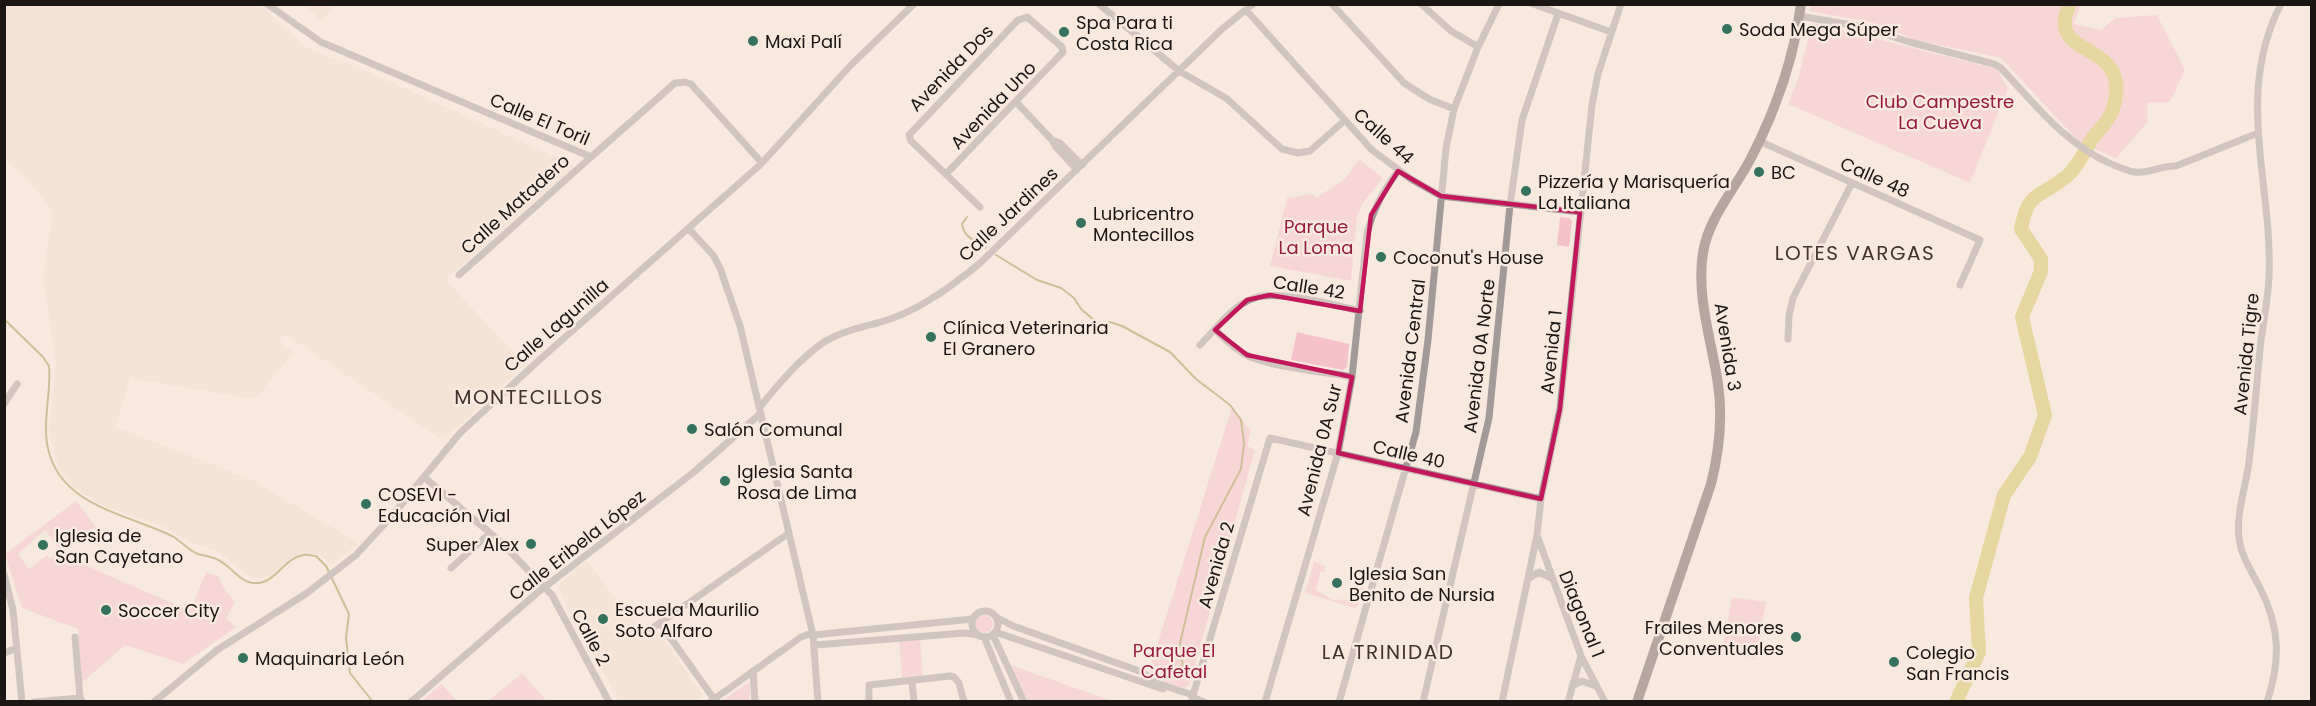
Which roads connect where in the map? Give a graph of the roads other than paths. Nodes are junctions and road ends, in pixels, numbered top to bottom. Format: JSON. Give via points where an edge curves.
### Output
{"nodes":[{"id":1,"x":267,"y":4,"type":"edge"},
{"id":2,"x":914,"y":4,"type":"edge"},
{"id":3,"x":1100,"y":4,"type":"edge"},
{"id":4,"x":1253,"y":4,"type":"edge"},
{"id":5,"x":1332,"y":4,"type":"edge"},
{"id":6,"x":1421,"y":4,"type":"edge"},
{"id":7,"x":1499,"y":4,"type":"edge"},
{"id":8,"x":1533,"y":4,"type":"edge"},
{"id":9,"x":1621,"y":4,"type":"edge"},
{"id":10,"x":1801,"y":4,"type":"edge"},
{"id":11,"x":2281,"y":4,"type":"edge"},
{"id":12,"x":1246,"y":10,"type":"junction"},
{"id":13,"x":1558,"y":14,"type":"junction"},
{"id":14,"x":1799,"y":16,"type":"junction"},
{"id":15,"x":1018,"y":20,"type":"joint"},
{"id":16,"x":1611,"y":32,"type":"junction"},
{"id":17,"x":1478,"y":47,"type":"junction"},
{"id":18,"x":1179,"y":71,"type":"junction"},
{"id":19,"x":1016,"y":102,"type":"junction"},
{"id":20,"x":1454,"y":109,"type":"junction"},
{"id":21,"x":1344,"y":121,"type":"junction"},
{"id":22,"x":2258,"y":133,"type":"junction"},
{"id":23,"x":1759,"y":141,"type":"junction"},
{"id":24,"x":591,"y":156,"type":"junction"},
{"id":25,"x":762,"y":163,"type":"junction"},
{"id":26,"x":1080,"y":167,"type":"junction"},
{"id":27,"x":1398,"y":171,"type":"junction"},
{"id":28,"x":946,"y":174,"type":"junction"},
{"id":29,"x":1852,"y":183,"type":"junction"},
{"id":30,"x":1441,"y":196,"type":"junction"},
{"id":31,"x":1510,"y":205,"type":"junction"},
{"id":32,"x":980,"y":207,"type":"dead end"},
{"id":33,"x":1581,"y":212,"type":"junction"},
{"id":34,"x":689,"y":229,"type":"junction"},
{"id":35,"x":459,"y":275,"type":"dead end"},
{"id":36,"x":1960,"y":285,"type":"dead end"},
{"id":37,"x":1360,"y":311,"type":"junction"},
{"id":38,"x":1215,"y":330,"type":"junction"},
{"id":39,"x":1788,"y":339,"type":"dead end"},
{"id":40,"x":1200,"y":345,"type":"dead end"},
{"id":41,"x":1352,"y":377,"type":"junction"},
{"id":42,"x":17,"y":384,"type":"dead end"},
{"id":43,"x":4,"y":404,"type":"edge"},
{"id":44,"x":760,"y":410,"type":"junction"},
{"id":45,"x":1270,"y":438,"type":"joint"},
{"id":46,"x":1338,"y":453,"type":"junction"},
{"id":47,"x":1407,"y":469,"type":"junction"},
{"id":48,"x":424,"y":477,"type":"junction"},
{"id":49,"x":1474,"y":485,"type":"junction"},
{"id":50,"x":1541,"y":499,"type":"junction"},
{"id":51,"x":490,"y":533,"type":"junction"},
{"id":52,"x":789,"y":533,"type":"junction"},
{"id":53,"x":1537,"y":535,"type":"junction"},
{"id":54,"x":451,"y":568,"type":"dead end"},
{"id":55,"x":4,"y":574,"type":"edge"},
{"id":56,"x":1551,"y":578,"type":"junction"},
{"id":57,"x":1528,"y":579,"type":"junction"},
{"id":58,"x":545,"y":588,"type":"junction"},
{"id":59,"x":996,"y":617,"type":"junction"},
{"id":60,"x":973,"y":619,"type":"junction"},
{"id":61,"x":660,"y":623,"type":"junction"},
{"id":62,"x":651,"y":630,"type":"dead end"},
{"id":63,"x":813,"y":634,"type":"junction"},
{"id":64,"x":994,"y":634,"type":"junction"},
{"id":65,"x":981,"y":636,"type":"junction"},
{"id":66,"x":75,"y":637,"type":"dead end"},
{"id":67,"x":815,"y":645,"type":"junction"},
{"id":68,"x":17,"y":648,"type":"junction"},
{"id":69,"x":4,"y":653,"type":"edge"},
{"id":70,"x":1581,"y":656,"type":"junction"},
{"id":71,"x":753,"y":671,"type":"junction"},
{"id":72,"x":912,"y":682,"type":"junction"},
{"id":73,"x":1572,"y":686,"type":"junction"},
{"id":74,"x":1596,"y":686,"type":"junction"},
{"id":75,"x":1022,"y":698,"type":"edge"},
{"id":76,"x":1192,"y":698,"type":"edge"},
{"id":77,"x":81,"y":700,"type":"edge"},
{"id":78,"x":712,"y":700,"type":"edge"},
{"id":79,"x":1010,"y":701,"type":"edge"},
{"id":80,"x":22,"y":702,"type":"edge"},
{"id":81,"x":34,"y":702,"type":"edge"},
{"id":82,"x":154,"y":702,"type":"edge"},
{"id":83,"x":411,"y":702,"type":"edge"},
{"id":84,"x":609,"y":702,"type":"edge"},
{"id":85,"x":755,"y":702,"type":"edge"},
{"id":86,"x":818,"y":702,"type":"edge"},
{"id":87,"x":869,"y":702,"type":"edge"},
{"id":88,"x":914,"y":702,"type":"edge"},
{"id":89,"x":964,"y":702,"type":"edge"},
{"id":90,"x":1204,"y":702,"type":"edge"},
{"id":91,"x":1265,"y":702,"type":"edge"},
{"id":92,"x":1339,"y":702,"type":"edge"},
{"id":93,"x":1423,"y":702,"type":"edge"},
{"id":94,"x":1502,"y":702,"type":"edge"},
{"id":95,"x":1568,"y":702,"type":"edge"},
{"id":96,"x":1605,"y":702,"type":"edge"},
{"id":97,"x":1637,"y":702,"type":"edge"},
{"id":98,"x":2267,"y":702,"type":"edge"}],
"edges":[{"from":1,"to":24,"type":"street","name":"Calle El Toril","via":[[321,42]]},
{"from":2,"to":25,"type":"street","name":"Calle Lagunilla","via":[[851,65]]},
{"from":3,"to":18,"type":"street"},
{"from":4,"to":12,"type":"street","name":"Calle Jardines"},
{"from":5,"to":20,"type":"street","via":[[1404,83]]},
{"from":6,"to":17,"type":"street","via":[[1451,31]]},
{"from":7,"to":17,"type":"street","name":"Avenida Central"},
{"from":8,"to":13,"type":"street"},
{"from":9,"to":16,"type":"street","name":"Avenida 1"},
{"from":10,"to":14,"type":"main road","name":"Avenida 3"},
{"from":11,"to":22,"type":"street","name":"Avenida Tigre","via":[[2261,65]]},
{"from":12,"to":18,"type":"street","name":"Calle Jardines"},
{"from":12,"to":21,"type":"street","name":"Calle 44"},
{"from":13,"to":16,"type":"street"},
{"from":13,"to":31,"type":"street","name":"Avenida 0A Norte","via":[[1522,120]]},
{"from":14,"to":22,"type":"street","via":[[1864,27],[1994,64],[2077,146],[2124,169],[2137,172],[2176,166]]},
{"from":14,"to":23,"type":"main road","name":"Avenida 3","via":[[1779,96]]},
{"from":15,"to":19,"type":"street","name":"Avenida Uno","via":[[1027,16],[1063,52]]},
{"from":15,"to":28,"type":"street","name":"Avenida Dos","via":[[910,132],[909,137]]},
{"from":16,"to":33,"type":"street","name":"Avenida 1","via":[[1592,105]]},
{"from":17,"to":20,"type":"street","name":"Avenida Central"},
{"from":18,"to":21,"type":"street","via":[[1226,98],[1282,149],[1298,153],[1316,147]]},
{"from":18,"to":26,"type":"street","name":"Calle Jardines"},
{"from":19,"to":26,"type":"street","via":[[1056,147]]},
{"from":19,"to":28,"type":"street","name":"Avenida Uno"},
{"from":20,"to":30,"type":"street","name":"Avenida Central"},
{"from":21,"to":27,"type":"street","name":"Calle 44"},
{"from":22,"to":98,"type":"street","name":"Avenida Tigre","via":[[2269,276],[2239,537],[2276,629],[2277,651]]},
{"from":23,"to":29,"type":"street","name":"Calle 48"},
{"from":23,"to":97,"type":"main road","name":"Avenida 3","via":[[1705,243],[1701,276],[1720,398],[1718,450],[1711,484]]},
{"from":24,"to":25,"type":"street","name":"Calle El Toril","via":[[679,81],[691,84]]},
{"from":24,"to":35,"type":"street","name":"Calle Matadero"},
{"from":25,"to":34,"type":"street","name":"Calle Lagunilla"},
{"from":26,"to":44,"type":"street","name":"Calle Jardines","via":[[963,277],[902,314],[825,342],[804,358]]},
{"from":27,"to":30,"type":"street","name":"Calle 44"},
{"from":27,"to":37,"type":"street","name":"Avenida 0A Sur","via":[[1371,215]]},
{"from":28,"to":32,"type":"street"},
{"from":29,"to":36,"type":"street","name":"Calle 48","via":[[1980,240]]},
{"from":29,"to":39,"type":"street","via":[[1793,298]]},
{"from":30,"to":31,"type":"street","name":"Calle 44"},
{"from":30,"to":47,"type":"street","name":"Avenida Central","via":[[1420,408]]},
{"from":31,"to":33,"type":"street","name":"Calle 44"},
{"from":31,"to":49,"type":"street","name":"Avenida 0A Norte","via":[[1491,402]]},
{"from":33,"to":50,"type":"street","name":"Avenida 1","via":[[1560,409]]},
{"from":34,"to":44,"type":"street","via":[[720,268],[740,326]]},
{"from":34,"to":48,"type":"street","name":"Calle Lagunilla","via":[[482,412]]},
{"from":37,"to":38,"type":"street","name":"Calle 42","via":[[1282,296],[1258,296],[1247,300]]},
{"from":37,"to":41,"type":"street","name":"Avenida 0A Sur"},
{"from":38,"to":40,"type":"street","name":"Calle 42"},
{"from":38,"to":41,"type":"street","via":[[1247,355]]},
{"from":41,"to":46,"type":"street","name":"Avenida 0A Sur"},
{"from":42,"to":43,"type":"street"},
{"from":44,"to":52,"type":"street"},
{"from":44,"to":58,"type":"street","name":"Calle Eribela López","via":[[680,484]]},
{"from":45,"to":46,"type":"street","name":"Calle 40"},
{"from":45,"to":76,"type":"street","name":"Avenida 2"},
{"from":46,"to":47,"type":"street","name":"Calle 40"},
{"from":46,"to":91,"type":"street","name":"Avenida 0A Sur"},
{"from":47,"to":49,"type":"street","name":"Calle 40"},
{"from":47,"to":92,"type":"street","name":"Avenida Central"},
{"from":48,"to":51,"type":"street","name":"Calle 2"},
{"from":48,"to":82,"type":"street","name":"Calle Lagunilla","via":[[366,546],[334,573],[217,650]]},
{"from":49,"to":50,"type":"street","name":"Calle 40"},
{"from":49,"to":93,"type":"street","name":"Avenida 0A Norte"},
{"from":50,"to":53,"type":"street","name":"Avenida 1"},
{"from":51,"to":54,"type":"street"},
{"from":51,"to":58,"type":"street","name":"Calle 2"},
{"from":52,"to":61,"type":"street"},
{"from":52,"to":63,"type":"street"},
{"from":53,"to":56,"type":"street","name":"Diagonal 1"},
{"from":53,"to":57,"type":"street","name":"Avenida 1"},
{"from":55,"to":68,"type":"street"},
{"from":56,"to":57,"type":"street","via":[[1539,573]]},
{"from":56,"to":70,"type":"street","name":"Diagonal 1"},
{"from":57,"to":94,"type":"street","name":"Avenida 1"},
{"from":58,"to":83,"type":"street","name":"Calle Eribela López"},
{"from":58,"to":84,"type":"street","name":"Calle 2"},
{"from":59,"to":60,"type":"street","via":[[986,611]]},
{"from":59,"to":64,"type":"street","via":[[998,627]]},
{"from":59,"to":76,"type":"street","via":[[1142,672]]},
{"from":60,"to":63,"type":"street"},
{"from":60,"to":65,"type":"street","via":[[972,626]]},
{"from":61,"to":62,"type":"street"},
{"from":61,"to":78,"type":"street"},
{"from":63,"to":67,"type":"street"},
{"from":63,"to":71,"type":"street","via":[[801,637]]},
{"from":64,"to":65,"type":"street"},
{"from":64,"to":75,"type":"street"},
{"from":64,"to":76,"type":"street"},
{"from":65,"to":67,"type":"street","via":[[964,633]]},
{"from":65,"to":79,"type":"street"},
{"from":66,"to":77,"type":"street"},
{"from":67,"to":86,"type":"street"},
{"from":68,"to":69,"type":"street"},
{"from":68,"to":80,"type":"street"},
{"from":70,"to":73,"type":"street"},
{"from":70,"to":74,"type":"street","name":"Diagonal 1"},
{"from":71,"to":78,"type":"street"},
{"from":71,"to":85,"type":"street"},
{"from":72,"to":87,"type":"street","via":[[869,684]]},
{"from":72,"to":88,"type":"street"},
{"from":72,"to":89,"type":"street","via":[[954,677]]},
{"from":73,"to":74,"type":"street","via":[[1582,681]]},
{"from":73,"to":95,"type":"street"},
{"from":74,"to":96,"type":"street","name":"Diagonal 1"},
{"from":75,"to":79,"type":"street"},
{"from":76,"to":90,"type":"street"},
{"from":77,"to":81,"type":"street"}]}
